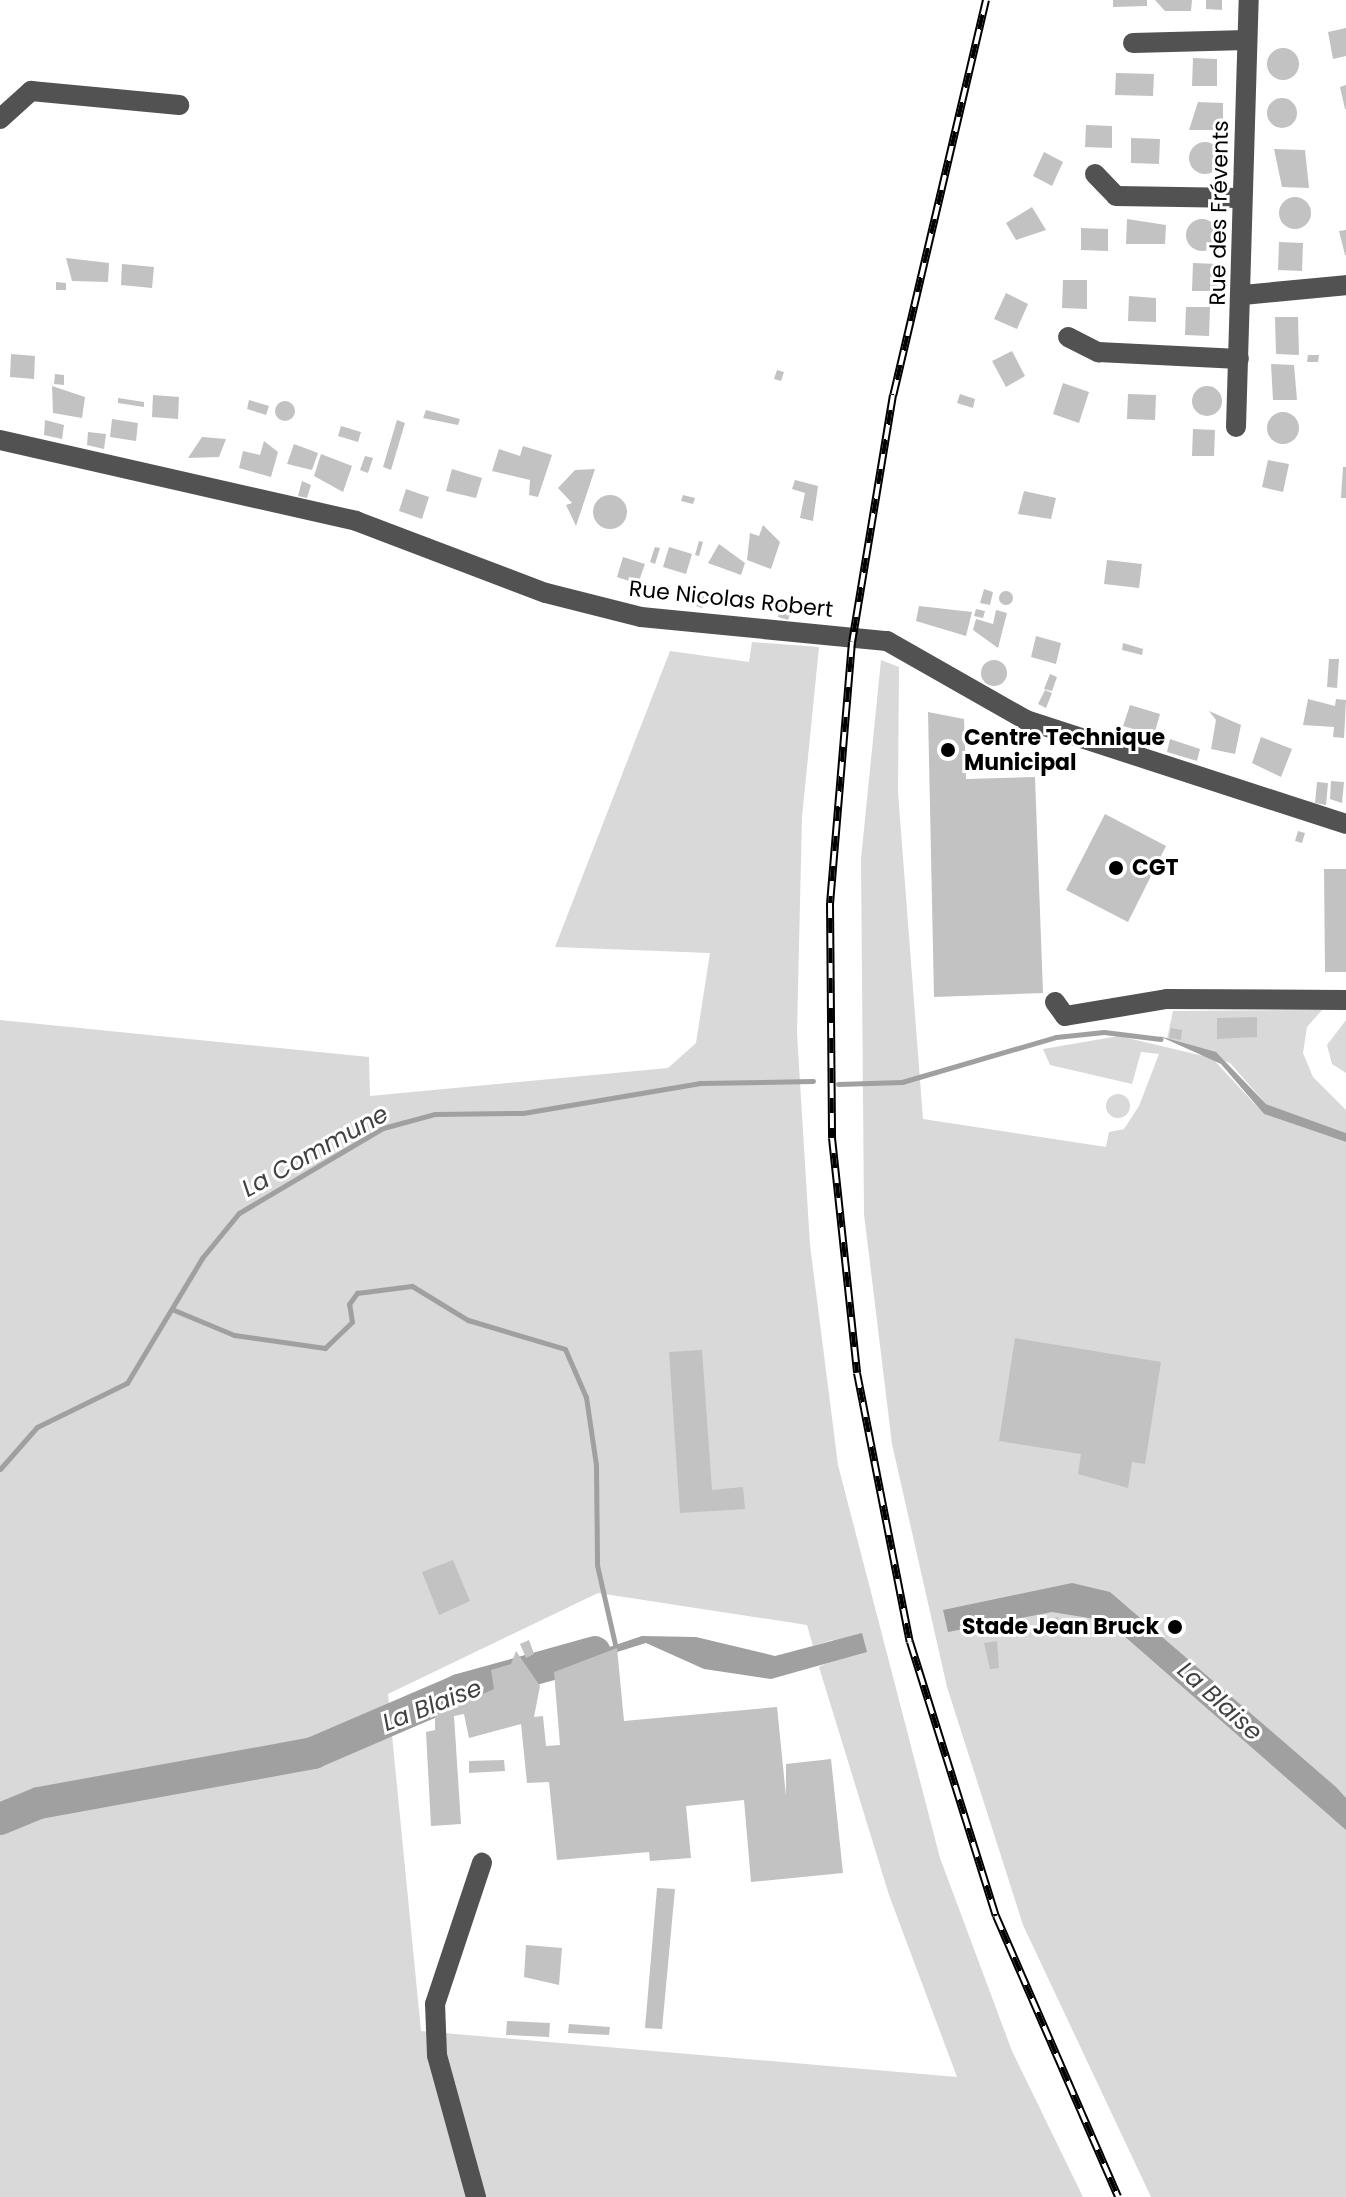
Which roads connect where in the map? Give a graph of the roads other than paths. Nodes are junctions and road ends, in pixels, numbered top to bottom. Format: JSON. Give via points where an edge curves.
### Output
{"nodes":[{"id":1,"x":1249,"y":0,"type":"edge"},
{"id":2,"x":1247,"y":40,"type":"junction"},
{"id":3,"x":1133,"y":43,"type":"dead end"},
{"id":4,"x":179,"y":105,"type":"dead end"},
{"id":5,"x":0,"y":119,"type":"edge"},
{"id":6,"x":1095,"y":174,"type":"dead end"},
{"id":7,"x":1242,"y":198,"type":"junction"},
{"id":8,"x":1346,"y":285,"type":"edge"},
{"id":9,"x":1243,"y":295,"type":"junction"},
{"id":10,"x":1068,"y":337,"type":"dead end"},
{"id":11,"x":1239,"y":359,"type":"junction"},
{"id":12,"x":1236,"y":427,"type":"dead end"},
{"id":13,"x":0,"y":440,"type":"edge"},
{"id":14,"x":1346,"y":824,"type":"edge"},
{"id":15,"x":1346,"y":1000,"type":"edge"},
{"id":16,"x":1055,"y":1002,"type":"dead end"},
{"id":17,"x":482,"y":1863,"type":"dead end"},
{"id":18,"x":476,"y":2197,"type":"edge"}],
"edges":[{"from":1,"to":2,"type":"street","name":"Rue des Frévents"},
{"from":2,"to":3,"type":"street"},
{"from":2,"to":7,"type":"street","name":"Rue des Frévents"},
{"from":4,"to":5,"type":"street","via":[[31,91]]},
{"from":6,"to":7,"type":"street","via":[[1116,196]]},
{"from":7,"to":9,"type":"street","name":"Rue des Frévents"},
{"from":8,"to":9,"type":"street"},
{"from":9,"to":11,"type":"street","name":"Rue des Frévents"},
{"from":10,"to":11,"type":"street","via":[[1098,352]]},
{"from":11,"to":12,"type":"street","name":"Rue des Frévents"},
{"from":13,"to":14,"type":"street","name":"Rue Nicolas Robert","via":[[356,521],[546,593],[641,617],[887,641],[1026,720]]},
{"from":15,"to":16,"type":"street","via":[[1167,999],[1065,1016]]},
{"from":17,"to":18,"type":"street","via":[[435,2004],[437,2055]]}]}
